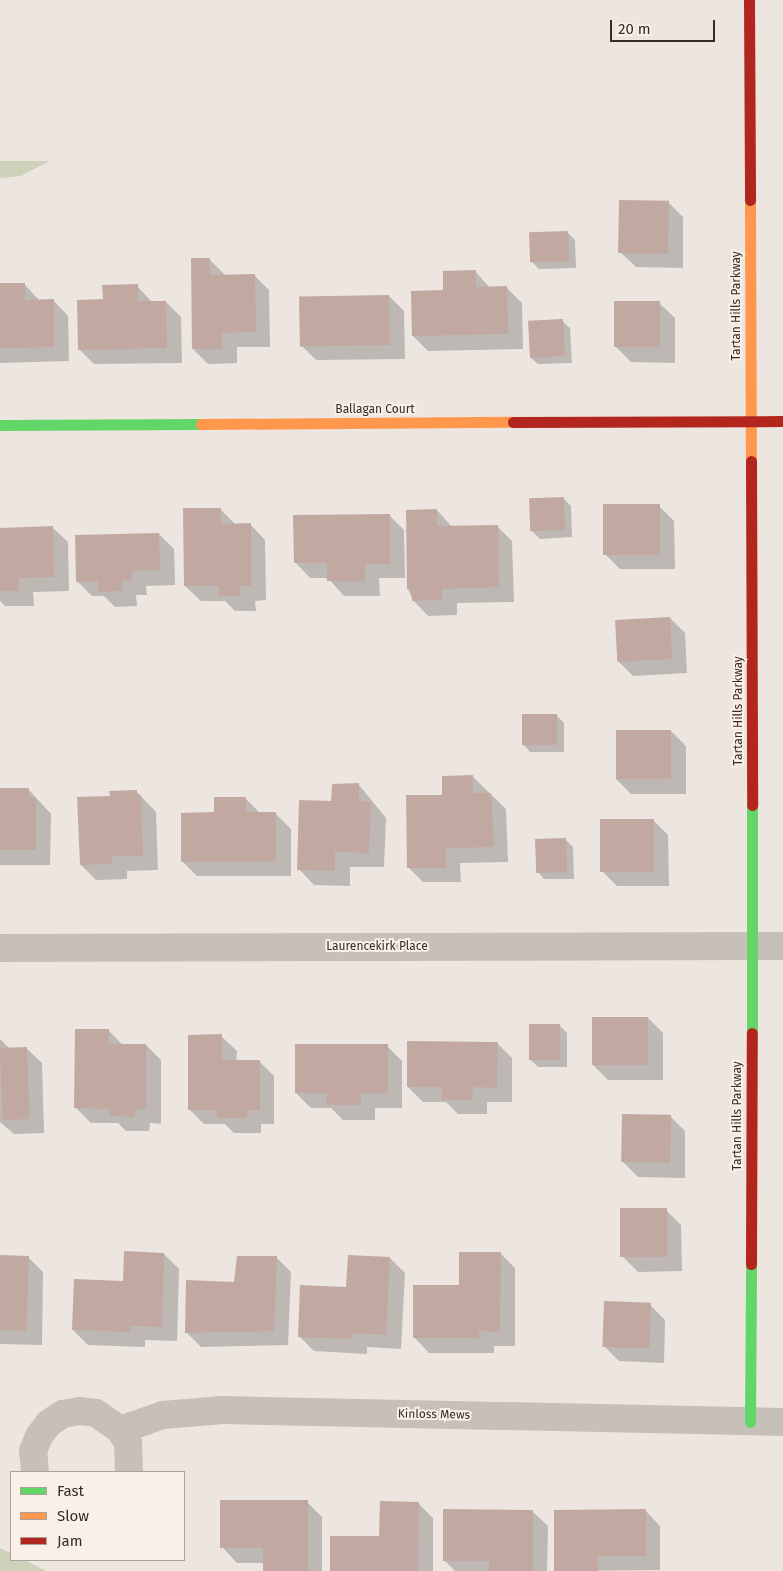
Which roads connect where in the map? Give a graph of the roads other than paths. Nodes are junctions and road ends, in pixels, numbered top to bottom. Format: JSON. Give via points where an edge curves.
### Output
{"nodes":[{"id":1,"x":749,"y":0,"type":"edge"},
{"id":2,"x":751,"y":422,"type":"junction"},
{"id":3,"x":783,"y":422,"type":"edge"},
{"id":4,"x":0,"y":425,"type":"edge"},
{"id":5,"x":753,"y":946,"type":"junction"},
{"id":6,"x":783,"y":946,"type":"edge"},
{"id":7,"x":0,"y":948,"type":"edge"},
{"id":8,"x":750,"y":1422,"type":"junction"},
{"id":9,"x":783,"y":1422,"type":"edge"},
{"id":10,"x":120,"y":1430,"type":"junction"},
{"id":11,"x":35,"y":1471,"type":"edge"},
{"id":12,"x":129,"y":1471,"type":"edge"}],
"edges":[{"from":1,"to":2,"type":"street","name":"Tartan Hills Parkway"},
{"from":2,"to":3,"type":"street","name":"Ballagan Court"},
{"from":2,"to":4,"type":"street","name":"Ballagan Court"},
{"from":2,"to":5,"type":"street","name":"Tartan Hills Parkway"},
{"from":5,"to":6,"type":"street","name":"Laurencekirk Place"},
{"from":5,"to":7,"type":"street","name":"Laurencekirk Place"},
{"from":5,"to":8,"type":"street","name":"Tartan Hills Parkway"},
{"from":8,"to":9,"type":"street","name":"Kinloss Mews"},
{"from":8,"to":10,"type":"street","name":"Kinloss Mews","via":[[223,1410],[163,1415]]},
{"from":10,"to":11,"type":"street","via":[[96,1413],[63,1414],[49,1423],[39,1436],[33,1452]]},
{"from":10,"to":12,"type":"street","via":[[128,1443]]}]}
